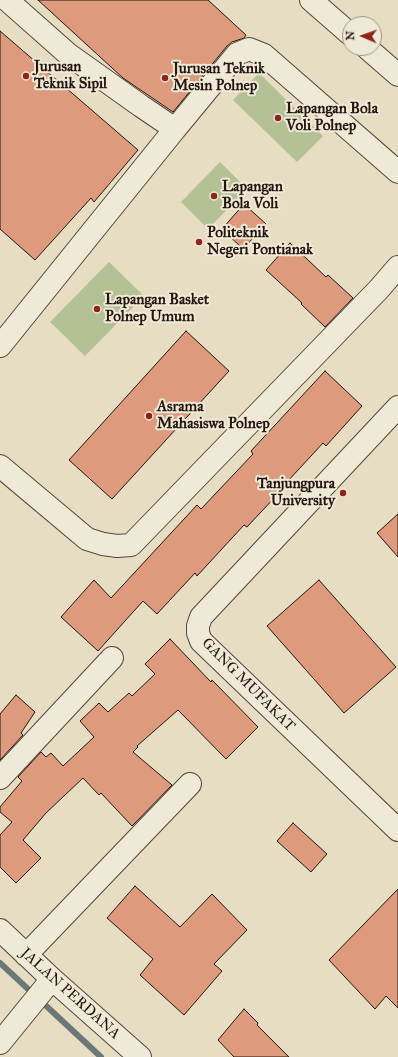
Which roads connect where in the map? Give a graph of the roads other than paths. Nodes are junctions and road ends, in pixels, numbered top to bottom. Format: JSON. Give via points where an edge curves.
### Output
{"nodes":[{"id":1,"x":7,"y":0,"type":"edge"},
{"id":2,"x":311,"y":0,"type":"edge"},
{"id":3,"x":342,"y":27,"type":"edge"},
{"id":4,"x":376,"y":56,"type":"edge"},
{"id":5,"x":398,"y":75,"type":"edge"},
{"id":6,"x":175,"y":129,"type":"junction"},
{"id":7,"x":398,"y":172,"type":"edge"},
{"id":8,"x":398,"y":267,"type":"edge"},
{"id":9,"x":0,"y":346,"type":"edge"},
{"id":10,"x":398,"y":407,"type":"edge"},
{"id":11,"x":0,"y":466,"type":"edge"},
{"id":12,"x":112,"y":658,"type":"dead end"},
{"id":13,"x":0,"y":778,"type":"edge"},
{"id":14,"x":190,"y":784,"type":"dead end"},
{"id":15,"x":398,"y":830,"type":"edge"},
{"id":16,"x":0,"y":930,"type":"edge"},
{"id":17,"x":26,"y":955,"type":"junction"},
{"id":18,"x":47,"y":985,"type":"junction"},
{"id":19,"x":0,"y":1043,"type":"edge"},
{"id":20,"x":137,"y":1056,"type":"edge"}],
"edges":[{"from":1,"to":6,"type":"street","via":[[68,54]]},
{"from":2,"to":3,"type":"street"},
{"from":4,"to":5,"type":"street"},
{"from":6,"to":7,"type":"street","via":[[237,54],[249,49],[264,55]]},
{"from":6,"to":9,"type":"street"},
{"from":8,"to":11,"type":"street","via":[[379,290],[131,545],[117,546],[87,539]]},
{"from":10,"to":15,"type":"street","name":"GANG MUFAKAT","via":[[201,617],[198,626],[201,641]]},
{"from":12,"to":13,"type":"street"},
{"from":14,"to":17,"type":"street"},
{"from":16,"to":17,"type":"street","name":"JALAN PERDANA"},
{"from":17,"to":18,"type":"street","name":"JALAN PERDANA"},
{"from":18,"to":19,"type":"street"},
{"from":18,"to":20,"type":"street","name":"JALAN PERDANA"}]}
